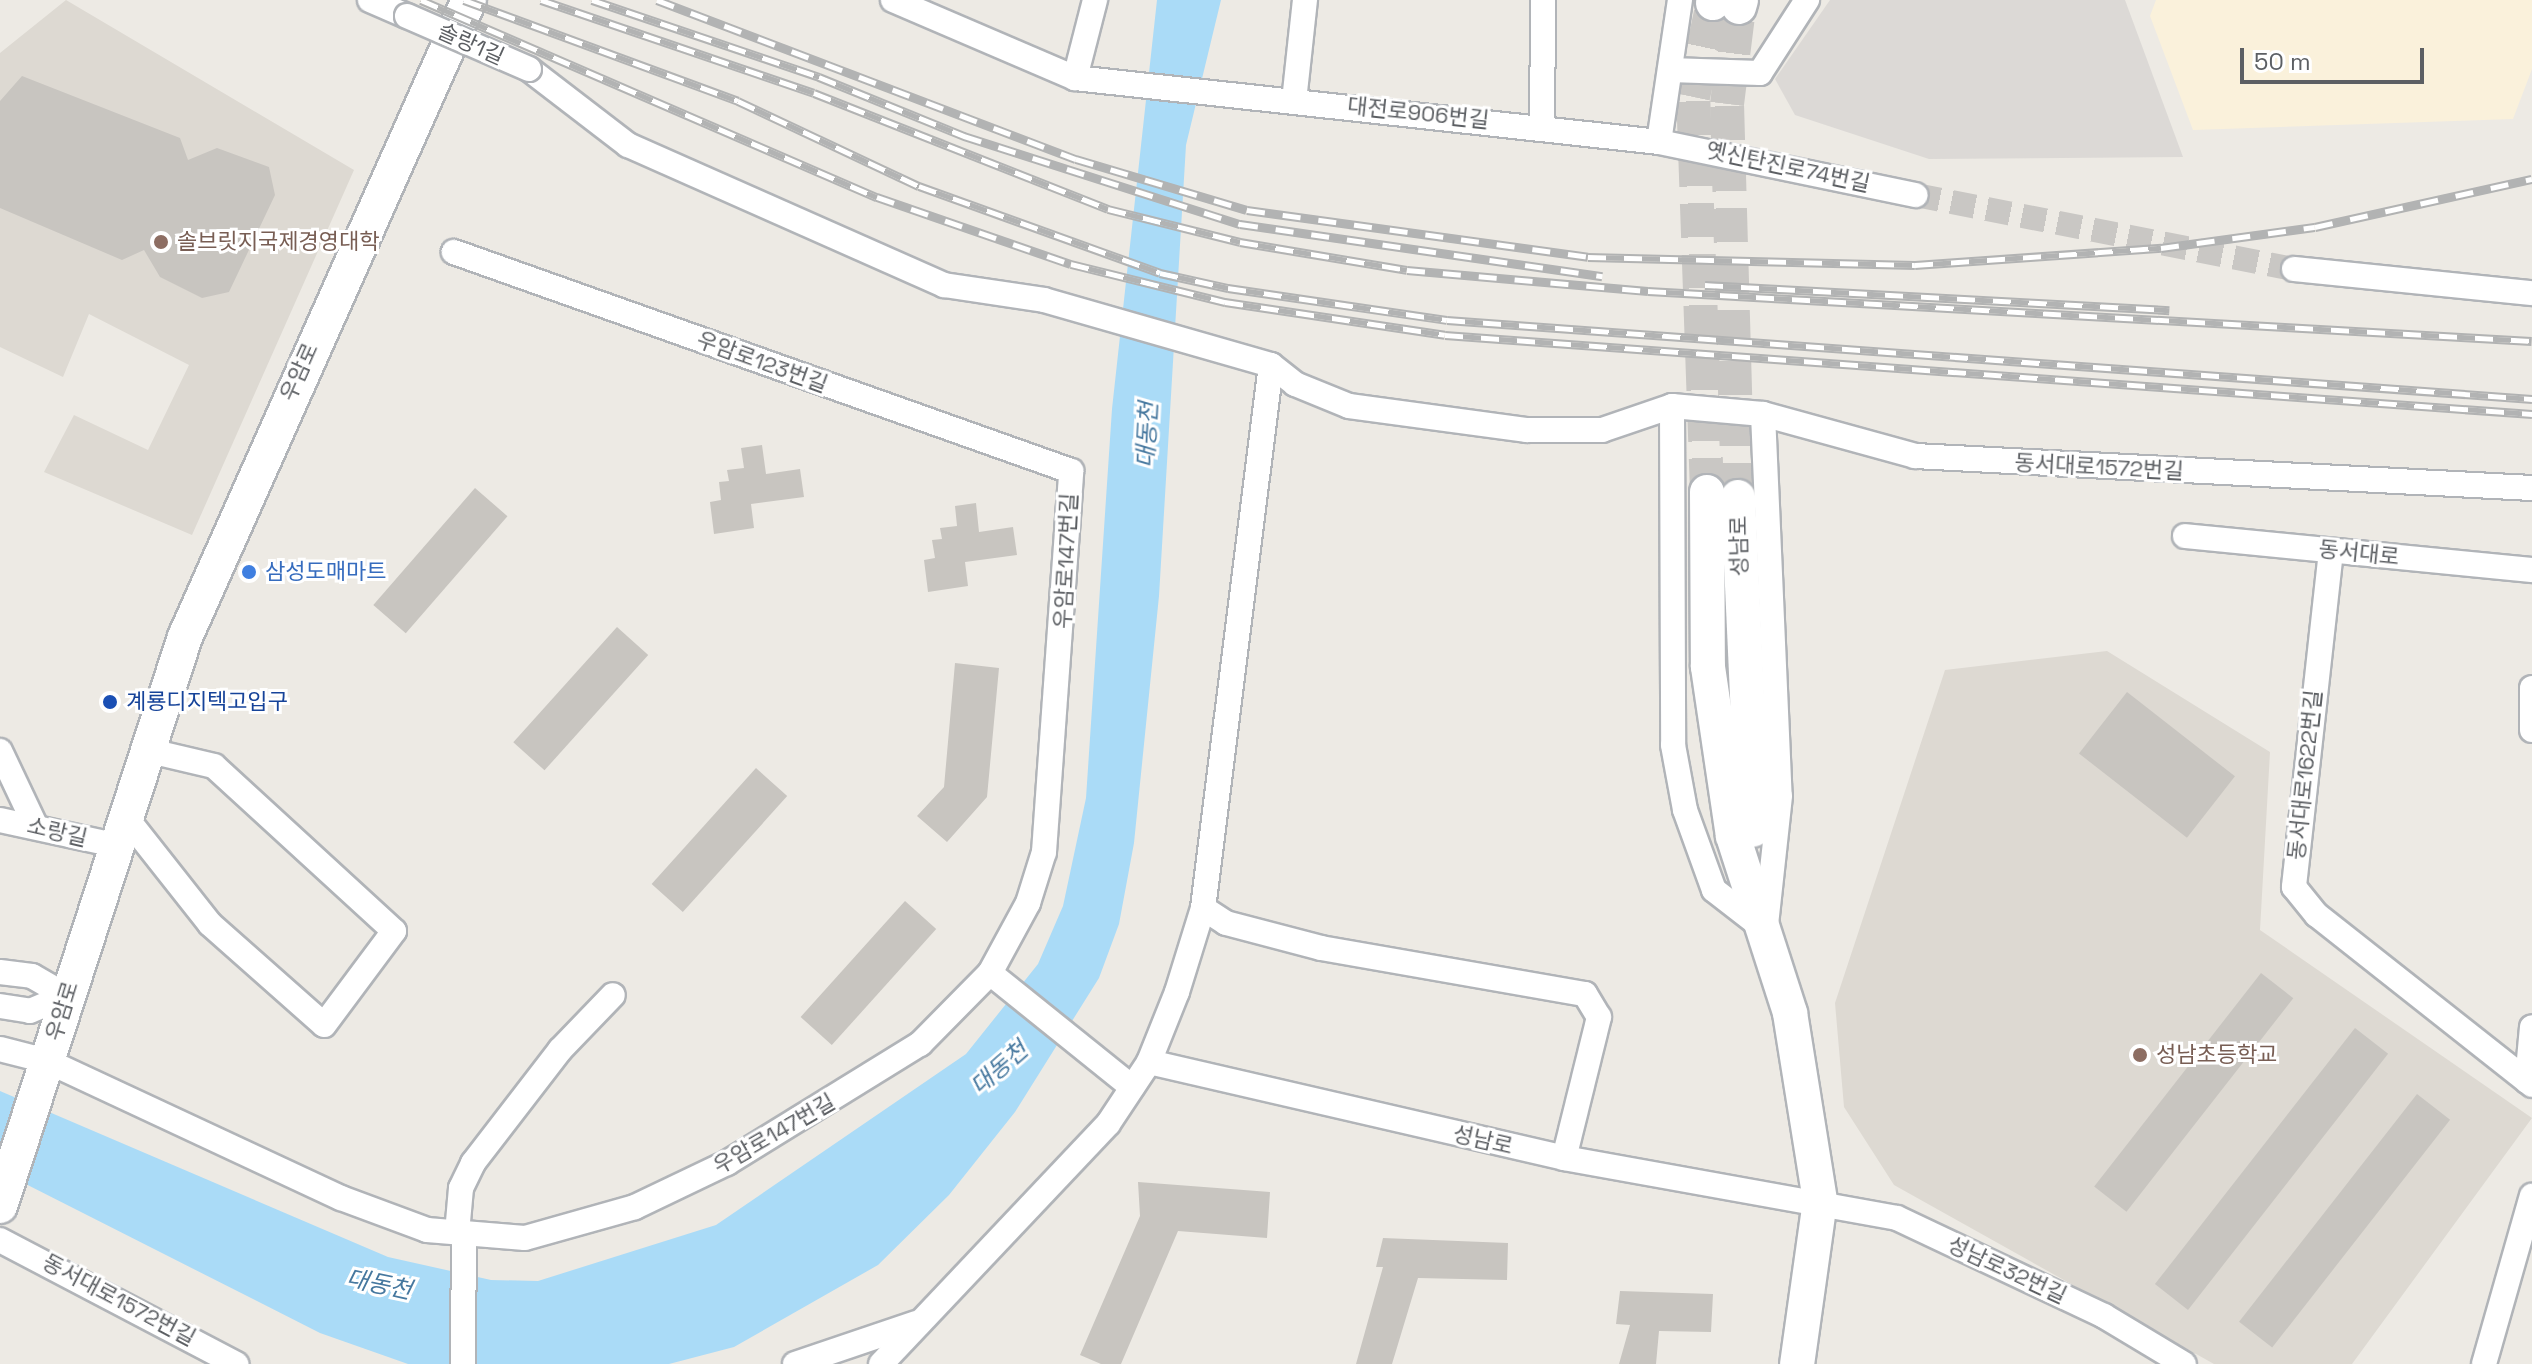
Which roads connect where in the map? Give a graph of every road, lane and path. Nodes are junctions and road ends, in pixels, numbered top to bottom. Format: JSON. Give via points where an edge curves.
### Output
{"nodes":[{"id":1,"x":370,"y":0,"type":"edge"},
{"id":2,"x":469,"y":0,"type":"edge"},
{"id":3,"x":893,"y":0,"type":"edge"},
{"id":4,"x":1095,"y":0,"type":"edge"},
{"id":5,"x":1305,"y":0,"type":"edge"},
{"id":6,"x":1543,"y":0,"type":"edge"},
{"id":7,"x":1807,"y":0,"type":"edge"},
{"id":8,"x":1717,"y":2,"type":"edge"},
{"id":9,"x":1670,"y":70,"type":"junction"},
{"id":10,"x":1075,"y":78,"type":"junction"},
{"id":11,"x":1294,"y":101,"type":"junction"},
{"id":12,"x":1542,"y":126,"type":"junction"},
{"id":13,"x":1659,"y":142,"type":"junction"},
{"id":14,"x":1916,"y":195,"type":"tunnel mouth"},
{"id":15,"x":454,"y":252,"type":"dead end"},
{"id":16,"x":2294,"y":269,"type":"tunnel mouth"},
{"id":17,"x":2532,"y":293,"type":"edge"},
{"id":18,"x":1260,"y":362,"type":"junction"},
{"id":19,"x":1672,"y":406,"type":"junction"},
{"id":20,"x":1763,"y":414,"type":"junction"},
{"id":21,"x":1071,"y":471,"type":"joint"},
{"id":22,"x":2532,"y":488,"type":"edge"},
{"id":23,"x":1723,"y":494,"type":"tunnel mouth"},
{"id":24,"x":2185,"y":536,"type":"dead end"},
{"id":25,"x":2331,"y":551,"type":"junction"},
{"id":26,"x":2532,"y":570,"type":"edge"},
{"id":27,"x":2532,"y":688,"type":"edge"},
{"id":28,"x":2532,"y":730,"type":"edge"},
{"id":29,"x":146,"y":750,"type":"junction"},
{"id":30,"x":0,"y":751,"type":"edge"},
{"id":31,"x":0,"y":820,"type":"edge"},
{"id":32,"x":35,"y":825,"type":"junction"},
{"id":33,"x":119,"y":830,"type":"junction"},
{"id":34,"x":1203,"y":908,"type":"junction"},
{"id":35,"x":1766,"y":930,"type":"junction"},
{"id":36,"x":0,"y":972,"type":"edge"},
{"id":37,"x":990,"y":973,"type":"junction"},
{"id":38,"x":613,"y":995,"type":"dead end"},
{"id":39,"x":66,"y":996,"type":"junction"},
{"id":40,"x":0,"y":1006,"type":"edge"},
{"id":41,"x":2532,"y":1027,"type":"edge"},
{"id":42,"x":0,"y":1049,"type":"edge"},
{"id":43,"x":47,"y":1061,"type":"junction"},
{"id":44,"x":1149,"y":1062,"type":"junction"},
{"id":45,"x":2530,"y":1083,"type":"edge"},
{"id":46,"x":1132,"y":1087,"type":"junction"},
{"id":47,"x":1564,"y":1158,"type":"junction"},
{"id":48,"x":2532,"y":1196,"type":"edge"},
{"id":49,"x":1820,"y":1201,"type":"junction"},
{"id":50,"x":0,"y":1206,"type":"edge"},
{"id":51,"x":462,"y":1237,"type":"junction"},
{"id":52,"x":0,"y":1240,"type":"edge"},
{"id":53,"x":918,"y":1322,"type":"junction"},
{"id":54,"x":803,"y":1362,"type":"edge"},
{"id":55,"x":236,"y":1364,"type":"edge"},
{"id":56,"x":463,"y":1364,"type":"edge"},
{"id":57,"x":881,"y":1364,"type":"edge"},
{"id":58,"x":1797,"y":1364,"type":"edge"},
{"id":59,"x":2184,"y":1364,"type":"edge"},
{"id":60,"x":2484,"y":1364,"type":"edge"}],
"edges":[{"from":1,"to":18,"type":"street","name":"솔랑1길","bridge":true,"via":[[529,69],[628,145],[944,285],[1044,300]]},
{"from":2,"to":29,"type":"main road","name":"우암로","via":[[185,637]]},
{"from":3,"to":10,"type":"street","name":"대전로906번길"},
{"from":4,"to":10,"type":"street"},
{"from":5,"to":11,"type":"street"},
{"from":6,"to":12,"type":"street"},
{"from":7,"to":9,"type":"street","via":[[1760,73],[1744,79]]},
{"from":8,"to":9,"type":"street"},
{"from":9,"to":13,"type":"street"},
{"from":10,"to":11,"type":"street","name":"대전로906번길"},
{"from":11,"to":12,"type":"street","name":"대전로906번길"},
{"from":12,"to":13,"type":"street","name":"대전로906번길"},
{"from":13,"to":14,"type":"street","name":"옛신탄진로74번길"},
{"from":15,"to":21,"type":"street","name":"우암로123번길"},
{"from":16,"to":17,"type":"street"},
{"from":18,"to":19,"type":"street","name":"솔랑1길","via":[[1295,384],[1349,406],[1527,430],[1602,430]]},
{"from":18,"to":34,"type":"street"},
{"from":19,"to":20,"type":"street","name":"동서대로1572번길"},
{"from":19,"to":35,"type":"street","via":[[1673,745],[1685,810],[1714,890]]},
{"from":20,"to":22,"type":"street","name":"동서대로1572번길","via":[[1915,456]]},
{"from":20,"to":35,"type":"street","via":[[1780,796]]},
{"from":21,"to":37,"type":"street","name":"우암로147번길","via":[[1044,852],[1028,903]]},
{"from":23,"to":35,"type":"main road","name":"성남로"},
{"from":24,"to":25,"type":"street","name":"동서대로"},
{"from":25,"to":26,"type":"street","name":"동서대로"},
{"from":25,"to":45,"type":"street","name":"동서대로1622번길","via":[[2294,887],[2317,915]]},
{"from":27,"to":28,"type":"street"},
{"from":29,"to":33,"type":"main road","name":"우암로"},
{"from":29,"to":33,"type":"street","via":[[214,766],[394,931],[324,1025],[210,924]]},
{"from":30,"to":32,"type":"street"},
{"from":31,"to":32,"type":"street","name":"소랑길"},
{"from":32,"to":33,"type":"street","name":"소랑길"},
{"from":33,"to":39,"type":"main road","name":"우암로"},
{"from":34,"to":44,"type":"street"},
{"from":34,"to":47,"type":"street","via":[[1226,923],[1321,948],[1585,994],[1599,1017]]},
{"from":35,"to":49,"type":"main road","name":"성남로","via":[[1790,1013]]},
{"from":36,"to":39,"type":"street","via":[[32,976]]},
{"from":37,"to":46,"type":"street"},
{"from":37,"to":51,"type":"street","name":"우암로147번길","via":[[920,1044],[727,1163],[635,1207],[525,1238]]},
{"from":38,"to":51,"type":"street","via":[[560,1050],[473,1163],[461,1188]]},
{"from":39,"to":40,"type":"street","via":[[30,1011]]},
{"from":39,"to":43,"type":"main road","name":"우암로"},
{"from":41,"to":45,"type":"street","name":"동서대로1622번길"},
{"from":42,"to":43,"type":"street","name":"우암로147번길"},
{"from":43,"to":50,"type":"main road","name":"우암로"},
{"from":43,"to":51,"type":"street","name":"우암로147번길","via":[[341,1198]]},
{"from":44,"to":46,"type":"street"},
{"from":44,"to":47,"type":"street","name":"성남로"},
{"from":46,"to":53,"type":"street","via":[[1108,1124]]},
{"from":47,"to":49,"type":"street","name":"성남로"},
{"from":48,"to":60,"type":"street"},
{"from":49,"to":58,"type":"main road","name":"성남로"},
{"from":49,"to":59,"type":"street","name":"성남로32번길","via":[[1897,1218],[2104,1316]]},
{"from":51,"to":56,"type":"street"},
{"from":52,"to":55,"type":"street","name":"동서대로1572번길"},
{"from":53,"to":54,"type":"street"},
{"from":53,"to":57,"type":"street"}]}
